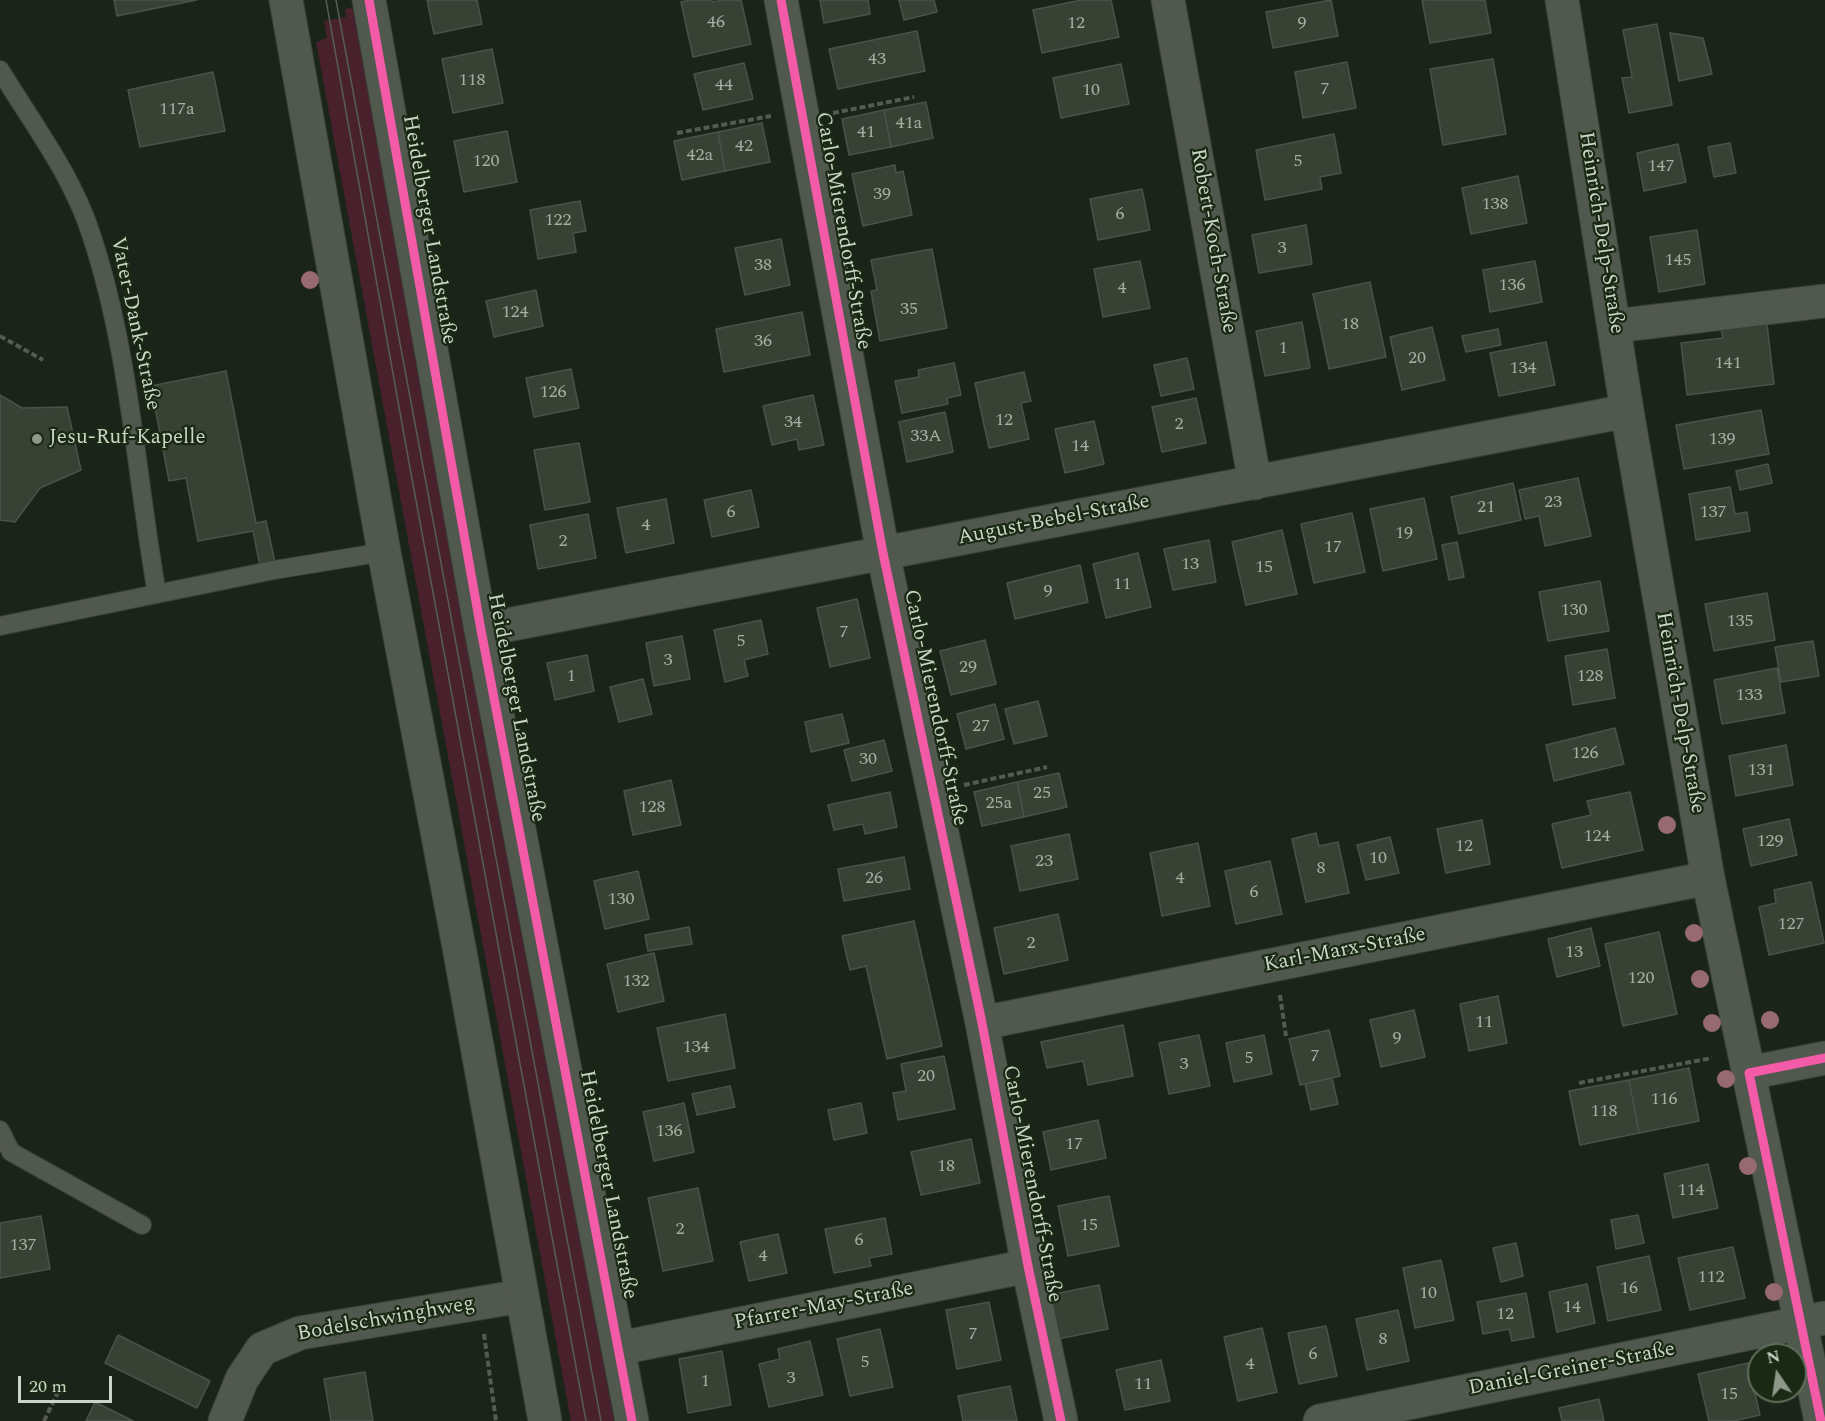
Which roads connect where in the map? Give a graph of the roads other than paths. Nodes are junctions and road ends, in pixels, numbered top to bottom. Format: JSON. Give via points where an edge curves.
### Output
{"nodes":[{"id":1,"x":286,"y":0,"type":"edge"},
{"id":2,"x":369,"y":0,"type":"edge"},
{"id":3,"x":781,"y":0,"type":"edge"},
{"id":4,"x":1168,"y":0,"type":"edge"},
{"id":5,"x":1562,"y":0,"type":"edge"},
{"id":6,"x":0,"y":70,"type":"edge"},
{"id":7,"x":1825,"y":301,"type":"edge"},
{"id":8,"x":1615,"y":326,"type":"junction"},
{"id":9,"x":1627,"y":411,"type":"junction"},
{"id":10,"x":1255,"y":483,"type":"junction"},
{"id":11,"x":384,"y":552,"type":"junction"},
{"id":12,"x":883,"y":553,"type":"junction"},
{"id":13,"x":157,"y":594,"type":"junction"},
{"id":14,"x":0,"y":626,"type":"edge"},
{"id":15,"x":481,"y":630,"type":"junction"},
{"id":16,"x":1708,"y":878,"type":"junction"},
{"id":17,"x":982,"y":1023,"type":"junction"},
{"id":18,"x":1825,"y":1058,"type":"edge"},
{"id":19,"x":1747,"y":1062,"type":"junction"},
{"id":20,"x":0,"y":1130,"type":"edge"},
{"id":21,"x":142,"y":1225,"type":"dead end"},
{"id":22,"x":1028,"y":1266,"type":"junction"},
{"id":23,"x":522,"y":1296,"type":"junction"},
{"id":24,"x":1813,"y":1321,"type":"edge"},
{"id":25,"x":620,"y":1348,"type":"junction"},
{"id":26,"x":225,"y":1421,"type":"edge"},
{"id":27,"x":545,"y":1421,"type":"edge"},
{"id":28,"x":632,"y":1421,"type":"edge"},
{"id":29,"x":1061,"y":1421,"type":"edge"},
{"id":30,"x":1320,"y":1421,"type":"edge"},
{"id":31,"x":1821,"y":1421,"type":"edge"}],
"edges":[{"from":1,"to":11,"type":"street"},
{"from":2,"to":15,"type":"street","name":"Heidelberger Landstraße"},
{"from":3,"to":12,"type":"street","name":"Carlo-Mierendorff-Straße"},
{"from":4,"to":10,"type":"street","name":"Robert-Koch-Straße"},
{"from":5,"to":8,"type":"street","name":"Heinrich-Delp-Straße"},
{"from":6,"to":13,"type":"lane","name":"Vater-Dank-Straße","via":[[68,178],[92,236],[120,344]]},
{"from":7,"to":8,"type":"street"},
{"from":8,"to":9,"type":"street","name":"Heinrich-Delp-Straße"},
{"from":9,"to":10,"type":"street","name":"August-Bebel-Straße"},
{"from":9,"to":16,"type":"street","name":"Heinrich-Delp-Straße"},
{"from":10,"to":12,"type":"street","name":"August-Bebel-Straße"},
{"from":11,"to":13,"type":"lane"},
{"from":11,"to":23,"type":"street"},
{"from":12,"to":15,"type":"street","name":"August-Bebel-Straße"},
{"from":12,"to":17,"type":"street","name":"Carlo-Mierendorff-Straße"},
{"from":13,"to":14,"type":"lane"},
{"from":15,"to":25,"type":"street","name":"Heidelberger Landstraße"},
{"from":16,"to":17,"type":"street","name":"Karl-Marx-Straße"},
{"from":16,"to":19,"type":"street","name":"Heinrich-Delp-Straße"},
{"from":17,"to":22,"type":"street","name":"Carlo-Mierendorff-Straße"},
{"from":18,"to":19,"type":"street"},
{"from":19,"to":24,"type":"street","name":"Heinrich-Delp-Straße"},
{"from":20,"to":21,"type":"lane","via":[[11,1152]]},
{"from":22,"to":25,"type":"street","name":"Pfarrer-May-Straße"},
{"from":22,"to":29,"type":"street","name":"Carlo-Mierendorff-Straße"},
{"from":23,"to":26,"type":"street","name":"Bodelschwinghweg","via":[[300,1333],[262,1349],[242,1379]]},
{"from":23,"to":27,"type":"street"},
{"from":24,"to":30,"type":"street","name":"Daniel-Greiner-Straße"},
{"from":24,"to":31,"type":"street","name":"Heinrich-Delp-Straße"},
{"from":25,"to":28,"type":"street","name":"Heidelberger Landstraße"}]}
